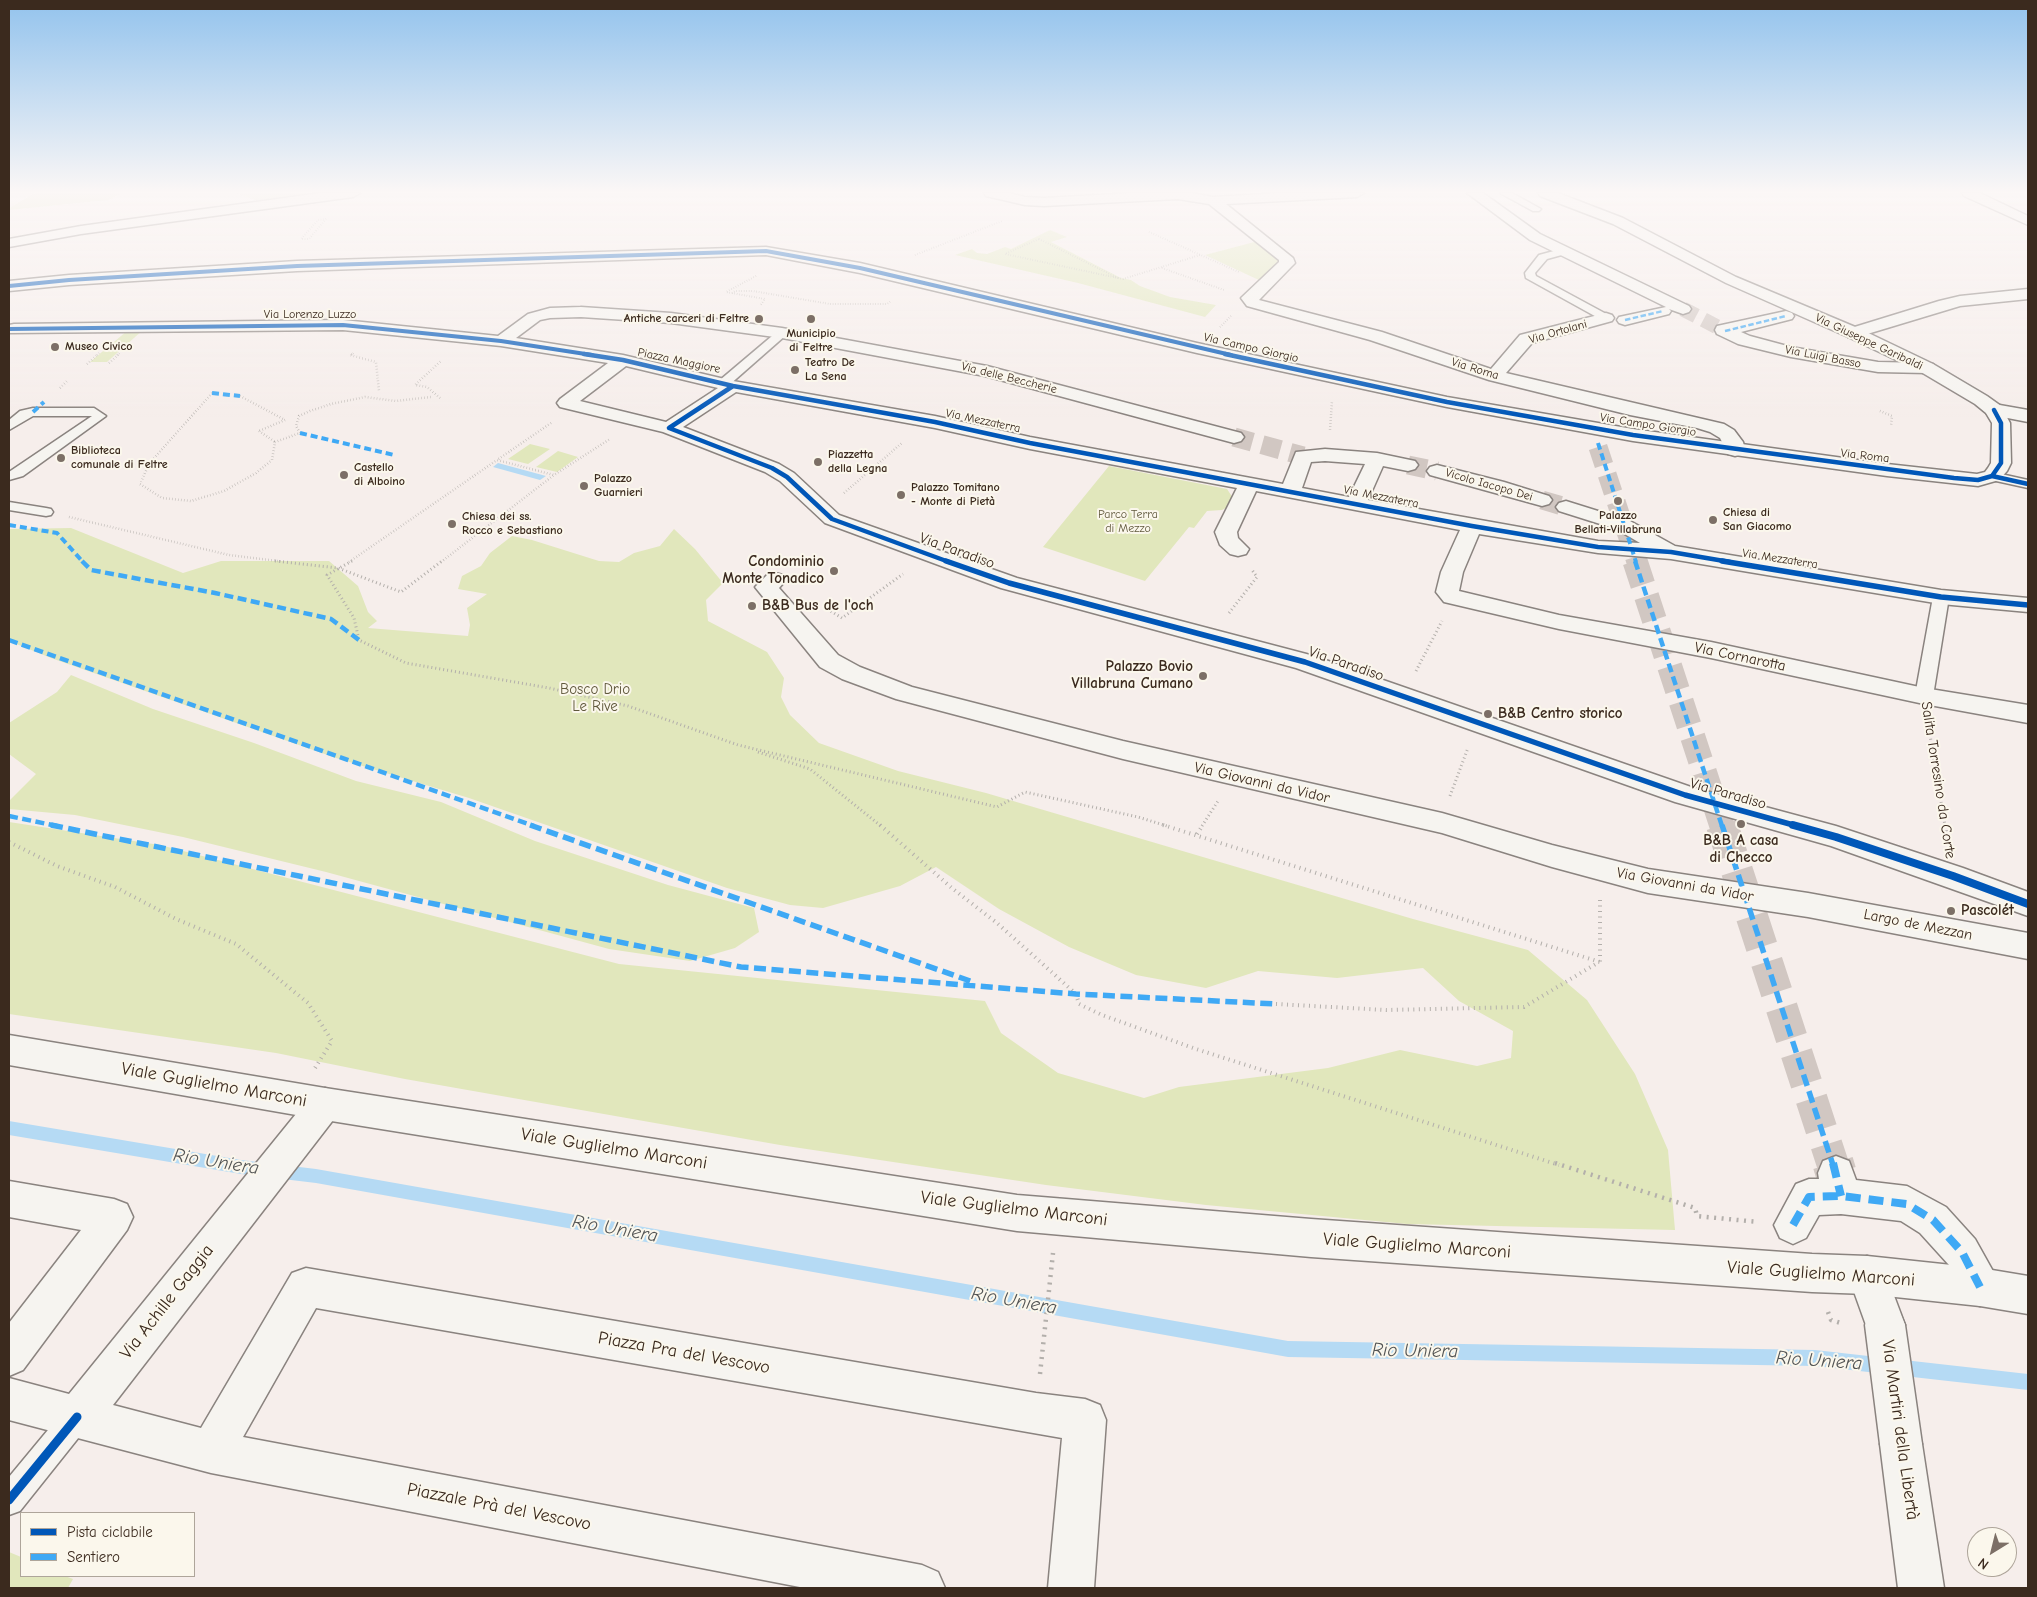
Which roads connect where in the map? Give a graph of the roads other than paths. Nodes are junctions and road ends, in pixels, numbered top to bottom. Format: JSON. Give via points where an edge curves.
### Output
{"nodes":[{"id":1,"x":272,"y":268,"type":"edge"},
{"id":2,"x":855,"y":268,"type":"edge"},
{"id":3,"x":1282,"y":268,"type":"edge"},
{"id":4,"x":1534,"y":268,"type":"edge"},
{"id":5,"x":1599,"y":268,"type":"edge"},
{"id":6,"x":1707,"y":268,"type":"edge"},
{"id":7,"x":9,"y":286,"type":"edge"},
{"id":8,"x":2028,"y":294,"type":"edge"},
{"id":9,"x":1683,"y":309,"type":"tunnel mouth"},
{"id":10,"x":1663,"y":311,"type":"tunnel mouth"},
{"id":11,"x":1786,"y":316,"type":"dead end"},
{"id":12,"x":1606,"y":318,"type":"joint"},
{"id":13,"x":1625,"y":320,"type":"dead end"},
{"id":14,"x":11,"y":331,"type":"edge"},
{"id":15,"x":782,"y":333,"type":"junction"},
{"id":16,"x":1854,"y":333,"type":"junction"},
{"id":17,"x":501,"y":341,"type":"junction"},
{"id":18,"x":604,"y":357,"type":"joint"},
{"id":19,"x":623,"y":360,"type":"junction"},
{"id":20,"x":1927,"y":368,"type":"junction"},
{"id":21,"x":1495,"y":376,"type":"junction"},
{"id":22,"x":728,"y":384,"type":"junction"},
{"id":23,"x":1994,"y":410,"type":"junction"},
{"id":24,"x":2028,"y":416,"type":"edge"},
{"id":25,"x":9,"y":426,"type":"edge"},
{"id":26,"x":669,"y":428,"type":"junction"},
{"id":27,"x":1234,"y":437,"type":"tunnel mouth"},
{"id":28,"x":1735,"y":450,"type":"junction"},
{"id":29,"x":1377,"y":459,"type":"junction"},
{"id":30,"x":1408,"y":464,"type":"tunnel mouth"},
{"id":31,"x":1437,"y":470,"type":"tunnel mouth"},
{"id":32,"x":9,"y":476,"type":"edge"},
{"id":33,"x":1992,"y":476,"type":"junction"},
{"id":34,"x":1248,"y":484,"type":"junction"},
{"id":35,"x":2028,"y":484,"type":"edge"},
{"id":36,"x":1290,"y":492,"type":"junction"},
{"id":37,"x":1542,"y":500,"type":"tunnel mouth"},
{"id":38,"x":1356,"y":503,"type":"junction"},
{"id":39,"x":9,"y":506,"type":"edge"},
{"id":40,"x":1566,"y":507,"type":"tunnel mouth"},
{"id":41,"x":46,"y":512,"type":"road end"},
{"id":42,"x":1472,"y":526,"type":"junction"},
{"id":43,"x":1238,"y":549,"type":"dead end"},
{"id":44,"x":1671,"y":552,"type":"junction"},
{"id":45,"x":775,"y":580,"type":"road end"},
{"id":46,"x":1941,"y":597,"type":"junction"},
{"id":47,"x":2028,"y":605,"type":"edge"},
{"id":48,"x":1924,"y":696,"type":"junction"},
{"id":49,"x":2028,"y":714,"type":"edge"},
{"id":50,"x":2028,"y":904,"type":"edge"},
{"id":51,"x":1808,"y":905,"type":"joint"},
{"id":52,"x":2028,"y":946,"type":"edge"},
{"id":53,"x":9,"y":1050,"type":"edge"},
{"id":54,"x":325,"y":1104,"type":"junction"},
{"id":55,"x":9,"y":1199,"type":"edge"},
{"id":56,"x":1793,"y":1225,"type":"road end"},
{"id":57,"x":1867,"y":1275,"type":"junction"},
{"id":58,"x":1980,"y":1287,"type":"junction"},
{"id":59,"x":2028,"y":1295,"type":"edge"},
{"id":60,"x":9,"y":1356,"type":"edge"},
{"id":61,"x":9,"y":1399,"type":"edge"},
{"id":62,"x":77,"y":1418,"type":"junction"},
{"id":63,"x":211,"y":1452,"type":"junction"},
{"id":64,"x":9,"y":1500,"type":"edge"},
{"id":65,"x":922,"y":1588,"type":"edge"},
{"id":66,"x":1071,"y":1588,"type":"edge"},
{"id":67,"x":1921,"y":1588,"type":"edge"}],
"edges":[{"from":1,"to":7,"type":"street","name":"Via Campo Giorgio"},
{"from":2,"to":28,"type":"street","name":"Via Campo Giorgio","via":[[1431,399]]},
{"from":3,"to":21,"type":"street","name":"Via Roma","via":[[1249,300],[1376,336]]},
{"from":4,"to":12,"type":"lane","via":[[1530,273],[1531,278]]},
{"from":5,"to":9,"type":"street"},
{"from":6,"to":16,"type":"street","name":"Via Giuseppe Garibaldi"},
{"from":8,"to":16,"type":"street","via":[[1946,304]]},
{"from":10,"to":13,"type":"street"},
{"from":11,"to":20,"type":"street","name":"Via Luigi Basso","via":[[1724,331],[1744,340],[1791,352],[1878,368]]},
{"from":12,"to":21,"type":"street","name":"Via Ortolani","via":[[1526,339]]},
{"from":14,"to":17,"type":"street","name":"Via Lorenzo Luzzo","via":[[343,325]]},
{"from":15,"to":17,"type":"street","name":"Via delle Beccherie","via":[[671,318],[558,312],[534,317]]},
{"from":15,"to":22,"type":"lane"},
{"from":15,"to":27,"type":"street","name":"Via delle Beccherie","via":[[987,371]]},
{"from":16,"to":20,"type":"street","name":"Via Giuseppe Garibaldi"},
{"from":17,"to":18,"type":"street","name":"Via Lorenzo Luzzo"},
{"from":18,"to":19,"type":"street","name":"Piazza Maggiore"},
{"from":19,"to":22,"type":"street","name":"Piazza Maggiore"},
{"from":19,"to":26,"type":"street","name":"Via Paradiso","via":[[566,403]]},
{"from":20,"to":23,"type":"street","name":"Via Giuseppe Garibaldi"},
{"from":21,"to":28,"type":"street","name":"Via Roma","via":[[1701,423],[1727,434]]},
{"from":22,"to":26,"type":"street","name":"Piazza Maggiore"},
{"from":22,"to":34,"type":"street","name":"Via Mezzaterra"},
{"from":23,"to":24,"type":"street","name":"Via Giuseppe Garibaldi"},
{"from":23,"to":33,"type":"street","via":[[2001,422],[2001,463]]},
{"from":25,"to":32,"type":"lane","via":[[24,414],[33,412],[94,412],[100,416]]},
{"from":26,"to":50,"type":"street","name":"Via Paradiso","via":[[772,468],[787,477],[832,520],[1009,583],[1306,662],[1685,795],[1836,837]]},
{"from":28,"to":33,"type":"street","name":"Via Roma","via":[[1954,478],[1978,480]]},
{"from":29,"to":30,"type":"street"},
{"from":29,"to":36,"type":"street","via":[[1303,456]]},
{"from":29,"to":38,"type":"street"},
{"from":31,"to":37,"type":"street","name":"Vicolo Iacopo Dei"},
{"from":33,"to":35,"type":"lane","name":"Via Roma"},
{"from":34,"to":36,"type":"street","name":"Via Mezzaterra"},
{"from":34,"to":43,"type":"street","via":[[1226,532],[1228,540]]},
{"from":36,"to":38,"type":"street","name":"Via Mezzaterra"},
{"from":38,"to":42,"type":"street","name":"Via Mezzaterra"},
{"from":39,"to":41,"type":"lane"},
{"from":40,"to":44,"type":"street","via":[[1623,525]]},
{"from":42,"to":44,"type":"street","name":"Via Mezzaterra","via":[[1598,547]]},
{"from":42,"to":48,"type":"street","name":"Via Cornarotta","via":[[1452,572],[1447,592],[1452,597],[1558,622],[1710,650]]},
{"from":44,"to":46,"type":"street","name":"Via Mezzaterra"},
{"from":45,"to":51,"type":"street","name":"Via Giovanni da Vidor","via":[[766,587],[828,660],[851,673],[941,703],[1233,776],[1442,823],[1648,881]]},
{"from":46,"to":47,"type":"street","name":"Via Mezzaterra"},
{"from":46,"to":48,"type":"lane","name":"Salita Torresino da Corte"},
{"from":48,"to":49,"type":"street","name":"Via Cornarotta"},
{"from":51,"to":52,"type":"street","name":"Largo de Mezzan"},
{"from":53,"to":54,"type":"street","name":"Viale Guglielmo Marconi"},
{"from":54,"to":57,"type":"street","name":"Viale Guglielmo Marconi","via":[[1017,1213],[1311,1238]]},
{"from":54,"to":62,"type":"street","name":"Via Achille Gaggia"},
{"from":55,"to":60,"type":"street","via":[[114,1217]]},
{"from":56,"to":58,"type":"street","via":[[1809,1198],[1838,1185],[1907,1204],[1933,1220],[1962,1252]]},
{"from":57,"to":58,"type":"street","name":"Viale Guglielmo Marconi"},
{"from":57,"to":67,"type":"street","name":"Via Martiri della Libertà","via":[[1886,1330]]},
{"from":58,"to":59,"type":"street","name":"Viale Guglielmo Marconi"},
{"from":61,"to":62,"type":"street","name":"Piazzale Prà del Vescovo"},
{"from":62,"to":63,"type":"street","name":"Piazzale Prà del Vescovo"},
{"from":62,"to":64,"type":"lane","name":"Via Achille Gaggia"},
{"from":63,"to":65,"type":"street","name":"Piazzale Prà del Vescovo"},
{"from":63,"to":66,"type":"street","name":"Piazza Pra del Vescovo","via":[[306,1287],[1085,1420]]}]}
